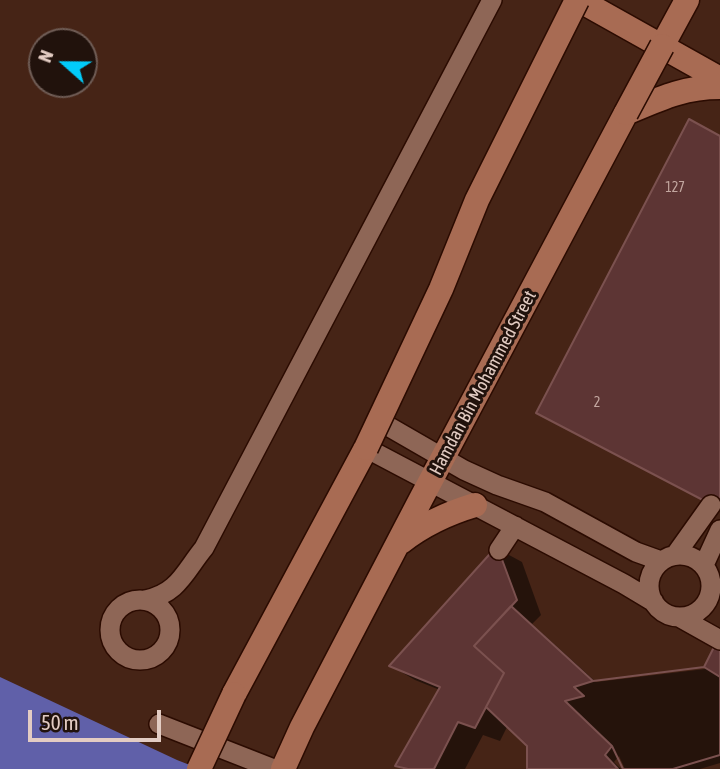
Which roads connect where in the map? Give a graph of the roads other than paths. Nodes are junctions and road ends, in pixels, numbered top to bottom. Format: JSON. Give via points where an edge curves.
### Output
{"nodes":[{"id":1,"x":492,"y":0,"type":"edge"},
{"id":2,"x":568,"y":0,"type":"edge"},
{"id":3,"x":578,"y":0,"type":"edge"},
{"id":4,"x":687,"y":0,"type":"edge"},
{"id":5,"x":662,"y":46,"type":"junction"},
{"id":6,"x":720,"y":82,"type":"edge"},
{"id":7,"x":626,"y":113,"type":"junction"},
{"id":8,"x":379,"y":422,"type":"junction"},
{"id":9,"x":366,"y":448,"type":"junction"},
{"id":10,"x":443,"y":458,"type":"junction"},
{"id":11,"x":431,"y":481,"type":"junction"},
{"id":12,"x":475,"y":505,"type":"junction"},
{"id":13,"x":711,"y":505,"type":"dead end"},
{"id":14,"x":515,"y":526,"type":"junction"},
{"id":15,"x":720,"y":530,"type":"edge"},
{"id":16,"x":398,"y":544,"type":"junction"},
{"id":17,"x":204,"y":548,"type":"junction"},
{"id":18,"x":499,"y":551,"type":"dead end"},
{"id":19,"x":668,"y":557,"type":"junction"},
{"id":20,"x":704,"y":565,"type":"junction"},
{"id":21,"x":715,"y":597,"type":"edge"},
{"id":22,"x":145,"y":600,"type":"junction"},
{"id":23,"x":654,"y":602,"type":"junction"},
{"id":24,"x":679,"y":617,"type":"junction"},
{"id":25,"x":170,"y":626,"type":"junction"},
{"id":26,"x":720,"y":640,"type":"edge"},
{"id":27,"x":159,"y":724,"type":"dead end"},
{"id":28,"x":199,"y":769,"type":"edge"},
{"id":29,"x":274,"y":769,"type":"edge"},
{"id":30,"x":283,"y":769,"type":"edge"}],
"edges":[{"from":1,"to":17,"type":"street"},
{"from":2,"to":6,"type":"street"},
{"from":3,"to":5,"type":"main road"},
{"from":3,"to":8,"type":"main road","bridge":true,"via":[[477,200]]},
{"from":4,"to":5,"type":"main road","name":"Hamdan Bin Mohammed Street"},
{"from":5,"to":6,"type":"main road"},
{"from":5,"to":7,"type":"main road","name":"Hamdan Bin Mohammed Street","bridge":true},
{"from":6,"to":7,"type":"main road","via":[[677,92]]},
{"from":7,"to":10,"type":"main road","name":"Hamdan Bin Mohammed Street"},
{"from":8,"to":9,"type":"main road","bridge":true},
{"from":8,"to":10,"type":"street"},
{"from":9,"to":11,"type":"street"},
{"from":9,"to":28,"type":"main road","bridge":true,"via":[[234,694]]},
{"from":10,"to":11,"type":"main road","name":"Hamdan Bin Mohammed Street"},
{"from":10,"to":19,"type":"street","via":[[481,479],[553,506],[636,552]]},
{"from":11,"to":12,"type":"street"},
{"from":11,"to":16,"type":"main road","name":"Hamdan Bin Mohammed Street"},
{"from":12,"to":14,"type":"street"},
{"from":12,"to":16,"type":"main road","via":[[426,524]]},
{"from":13,"to":19,"type":"street"},
{"from":14,"to":18,"type":"street"},
{"from":14,"to":23,"type":"street"},
{"from":15,"to":20,"type":"street"},
{"from":16,"to":30,"type":"main road","name":"Hamdan Bin Mohammed Street"},
{"from":17,"to":22,"type":"street","via":[[173,589]]},
{"from":17,"to":25,"type":"street"},
{"from":19,"to":20,"type":"street","via":[[686,555]]},
{"from":19,"to":23,"type":"street","via":[[650,576]]},
{"from":20,"to":21,"type":"street"},
{"from":21,"to":24,"type":"street","via":[[699,611]]},
{"from":22,"to":25,"type":"street","via":[[164,612]]},
{"from":22,"to":25,"type":"street","via":[[123,605],[113,617],[110,633],[115,648],[135,661],[151,659],[168,642]]},
{"from":23,"to":24,"type":"street","via":[[660,610]]},
{"from":24,"to":26,"type":"street"},
{"from":27,"to":29,"type":"street"}]}
